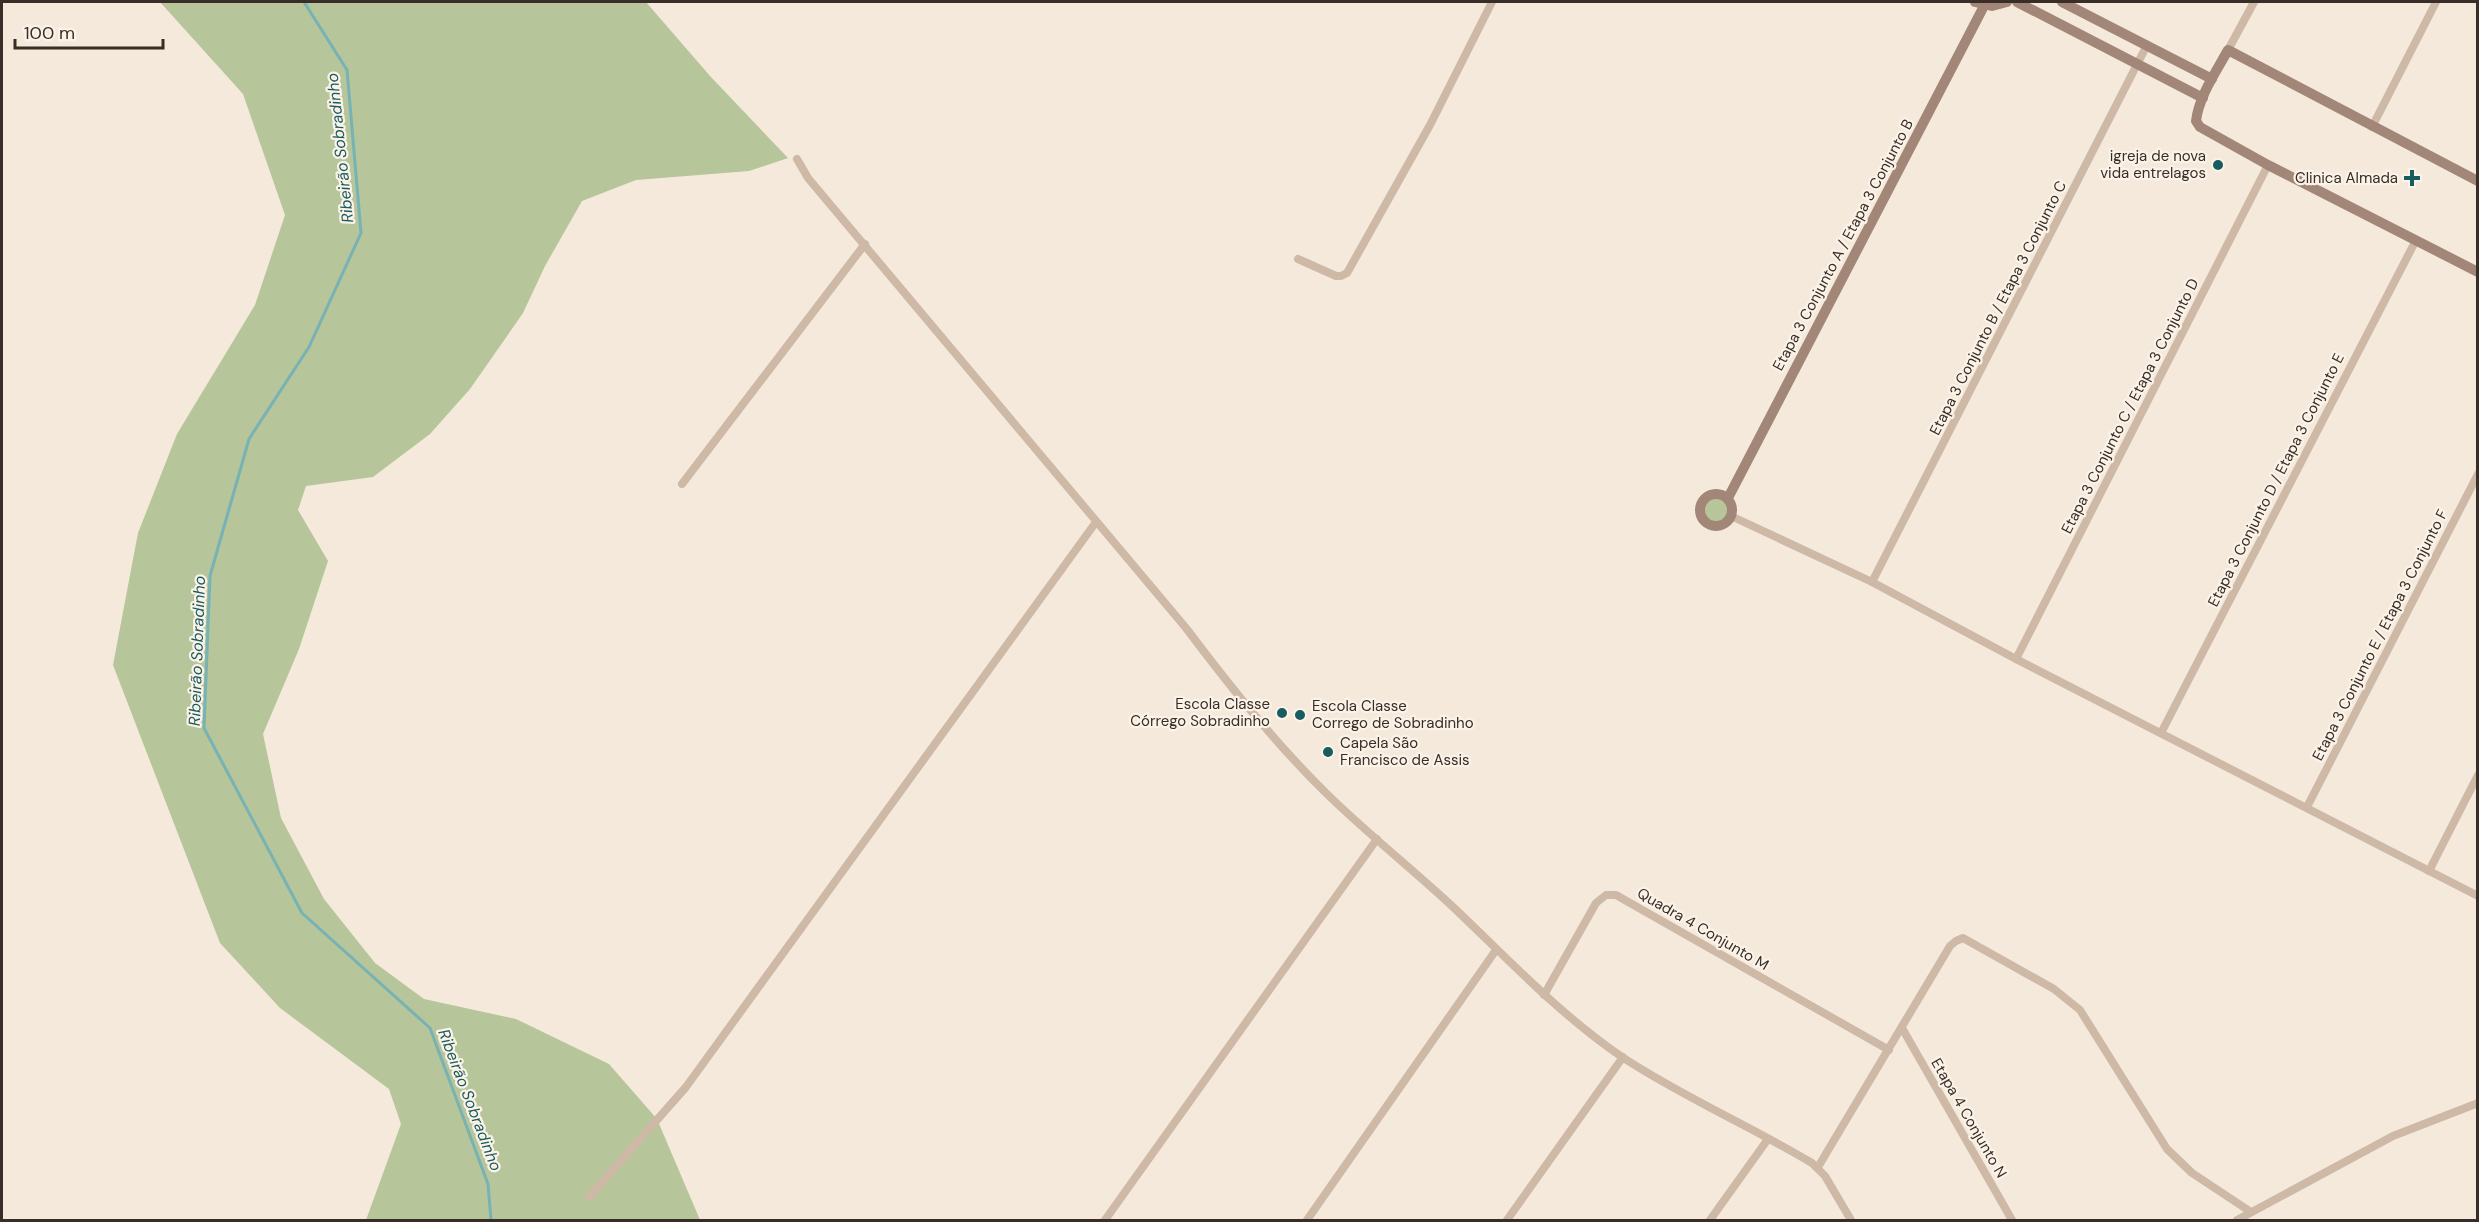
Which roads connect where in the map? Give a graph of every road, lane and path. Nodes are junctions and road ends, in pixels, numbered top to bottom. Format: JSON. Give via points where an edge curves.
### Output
{"nodes":[{"id":1,"x":1492,"y":2,"type":"edge"},
{"id":2,"x":2007,"y":2,"type":"edge"},
{"id":3,"x":2018,"y":2,"type":"edge"},
{"id":4,"x":2066,"y":2,"type":"edge"},
{"id":5,"x":2254,"y":2,"type":"edge"},
{"id":6,"x":2436,"y":2,"type":"edge"},
{"id":7,"x":1980,"y":4,"type":"edge"},
{"id":8,"x":2146,"y":45,"type":"junction"},
{"id":9,"x":2229,"y":50,"type":"junction"},
{"id":10,"x":2137,"y":64,"type":"junction"},
{"id":11,"x":2212,"y":79,"type":"junction"},
{"id":12,"x":2203,"y":98,"type":"junction"},
{"id":13,"x":2372,"y":127,"type":"junction"},
{"id":14,"x":797,"y":159,"type":"dead end"},
{"id":15,"x":2268,"y":165,"type":"junction"},
{"id":16,"x":2478,"y":181,"type":"edge"},
{"id":17,"x":2416,"y":240,"type":"junction"},
{"id":18,"x":865,"y":244,"type":"junction"},
{"id":19,"x":1298,"y":259,"type":"dead end"},
{"id":20,"x":2478,"y":272,"type":"edge"},
{"id":21,"x":2478,"y":474,"type":"edge"},
{"id":22,"x":682,"y":484,"type":"dead end"},
{"id":23,"x":1728,"y":498,"type":"junction"},
{"id":24,"x":1731,"y":516,"type":"junction"},
{"id":25,"x":1096,"y":522,"type":"junction"},
{"id":26,"x":1872,"y":582,"type":"junction"},
{"id":27,"x":2016,"y":659,"type":"junction"},
{"id":28,"x":2161,"y":733,"type":"junction"},
{"id":29,"x":2478,"y":775,"type":"edge"},
{"id":30,"x":2307,"y":807,"type":"junction"},
{"id":31,"x":1377,"y":839,"type":"junction"},
{"id":32,"x":2429,"y":871,"type":"junction"},
{"id":33,"x":2478,"y":896,"type":"edge"},
{"id":34,"x":1496,"y":950,"type":"junction"},
{"id":35,"x":1544,"y":995,"type":"junction"},
{"id":36,"x":1902,"y":1028,"type":"junction"},
{"id":37,"x":1889,"y":1050,"type":"junction"},
{"id":38,"x":1623,"y":1057,"type":"junction"},
{"id":39,"x":2478,"y":1103,"type":"edge"},
{"id":40,"x":1768,"y":1139,"type":"junction"},
{"id":41,"x":1818,"y":1167,"type":"junction"},
{"id":42,"x":589,"y":1197,"type":"dead end"},
{"id":43,"x":2251,"y":1212,"type":"junction"},
{"id":44,"x":1105,"y":1221,"type":"edge"},
{"id":45,"x":1307,"y":1221,"type":"edge"},
{"id":46,"x":1507,"y":1221,"type":"edge"},
{"id":47,"x":1710,"y":1221,"type":"edge"},
{"id":48,"x":1851,"y":1221,"type":"edge"},
{"id":49,"x":2012,"y":1221,"type":"edge"},
{"id":50,"x":2237,"y":1221,"type":"edge"}],
"edges":[{"from":1,"to":19,"type":"street","via":[[1430,125],[1347,273],[1336,276]]},
{"from":2,"to":7,"type":"street"},
{"from":3,"to":10,"type":"street"},
{"from":4,"to":8,"type":"street"},
{"from":5,"to":9,"type":"street"},
{"from":6,"to":13,"type":"street"},
{"from":7,"to":23,"type":"street","name":"Etapa 3 Conjunto A / Etapa 3 Conjunto B"},
{"from":8,"to":10,"type":"street","name":"Etapa 3 Conjunto B / Etapa 3 Conjunto C"},
{"from":8,"to":11,"type":"street"},
{"from":9,"to":11,"type":"street"},
{"from":9,"to":13,"type":"street"},
{"from":10,"to":12,"type":"street"},
{"from":10,"to":26,"type":"street","name":"Etapa 3 Conjunto B / Etapa 3 Conjunto C"},
{"from":11,"to":12,"type":"street"},
{"from":12,"to":15,"type":"street","via":[[2196,118],[2198,125]]},
{"from":13,"to":16,"type":"street"},
{"from":14,"to":18,"type":"street","via":[[808,178]]},
{"from":15,"to":17,"type":"street"},
{"from":15,"to":27,"type":"street","name":"Etapa 3 Conjunto C / Etapa 3 Conjunto D"},
{"from":17,"to":20,"type":"street"},
{"from":17,"to":28,"type":"street","name":"Etapa 3 Conjunto D / Etapa 3 Conjunto E"},
{"from":18,"to":22,"type":"street"},
{"from":18,"to":25,"type":"street"},
{"from":21,"to":30,"type":"street","name":"Etapa 3 Conjunto E / Etapa 3 Conjunto F"},
{"from":23,"to":24,"type":"street"},
{"from":23,"to":24,"type":"street","via":[[1709,495],[1700,511],[1705,522],[1717,526]]},
{"from":24,"to":26,"type":"street"},
{"from":25,"to":31,"type":"street","via":[[1297,763]]},
{"from":25,"to":42,"type":"street","via":[[686,1087]]},
{"from":26,"to":27,"type":"street"},
{"from":27,"to":28,"type":"street"},
{"from":28,"to":30,"type":"street"},
{"from":29,"to":32,"type":"street"},
{"from":30,"to":32,"type":"street"},
{"from":31,"to":34,"type":"street"},
{"from":31,"to":44,"type":"street"},
{"from":32,"to":33,"type":"street"},
{"from":34,"to":35,"type":"street"},
{"from":34,"to":45,"type":"street"},
{"from":35,"to":37,"type":"street","name":"Quadra 4 Conjunto M","via":[[1596,903],[1616,895]]},
{"from":35,"to":38,"type":"street"},
{"from":36,"to":37,"type":"street"},
{"from":36,"to":43,"type":"street","via":[[1950,946],[1959,939],[1968,939],[2054,989],[2080,1010],[2166,1149],[2192,1173]]},
{"from":36,"to":49,"type":"street","name":"Etapa 4 Conjunto N"},
{"from":37,"to":41,"type":"street"},
{"from":38,"to":40,"type":"street"},
{"from":38,"to":46,"type":"street"},
{"from":39,"to":43,"type":"street","via":[[2393,1136]]},
{"from":40,"to":41,"type":"street"},
{"from":40,"to":47,"type":"street"},
{"from":41,"to":48,"type":"street"},
{"from":43,"to":50,"type":"street"}]}
